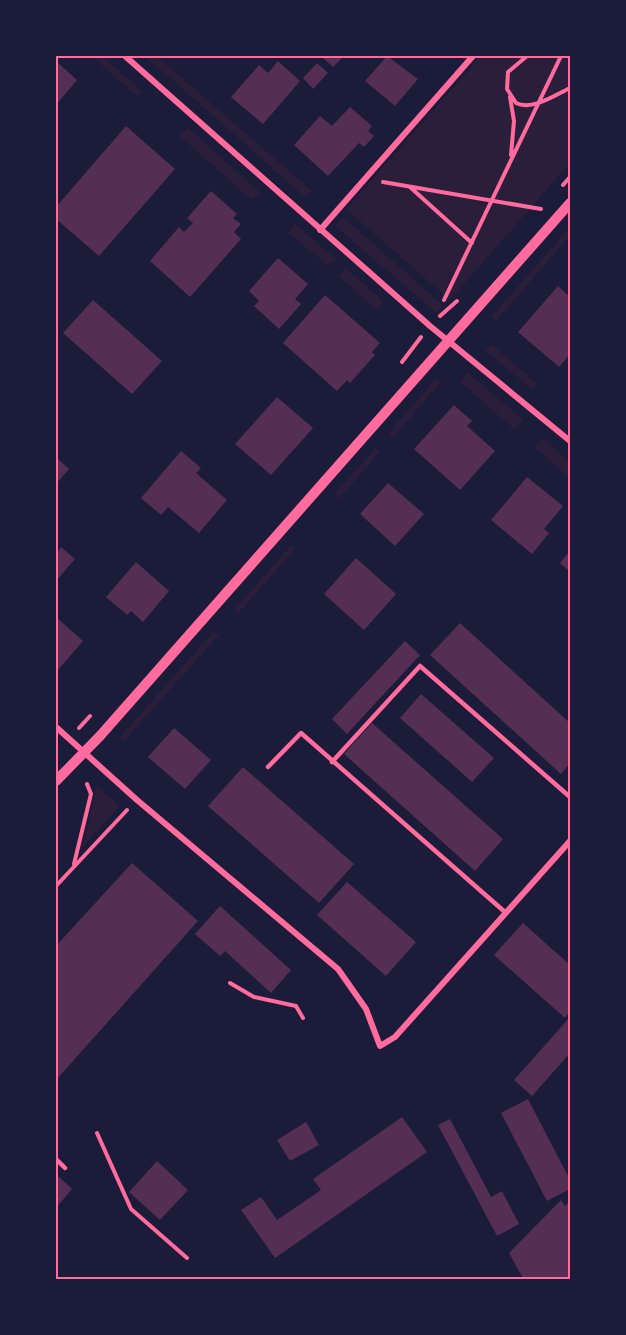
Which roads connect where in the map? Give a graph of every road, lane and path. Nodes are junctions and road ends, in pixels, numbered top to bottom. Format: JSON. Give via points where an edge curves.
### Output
{"nodes":[{"id":1,"x":125,"y":56,"type":"edge"},
{"id":2,"x":473,"y":56,"type":"edge"},
{"id":3,"x":527,"y":56,"type":"edge"},
{"id":4,"x":561,"y":56,"type":"edge"},
{"id":5,"x":570,"y":88,"type":"edge"},
{"id":6,"x":510,"y":97,"type":"junction"},
{"id":7,"x":537,"y":103,"type":"junction"},
{"id":8,"x":510,"y":162,"type":"junction"},
{"id":9,"x":367,"y":179,"type":"junction"},
{"id":10,"x":410,"y":187,"type":"junction"},
{"id":11,"x":492,"y":201,"type":"junction"},
{"id":12,"x":570,"y":203,"type":"edge"},
{"id":13,"x":541,"y":210,"type":"dead end"},
{"id":14,"x":320,"y":230,"type":"junction"},
{"id":15,"x":472,"y":243,"type":"junction"},
{"id":16,"x":444,"y":300,"type":"dead end"},
{"id":17,"x":449,"y":341,"type":"junction"},
{"id":18,"x":570,"y":441,"type":"edge"},
{"id":19,"x":56,"y":728,"type":"edge"},
{"id":20,"x":83,"y":753,"type":"junction"},
{"id":21,"x":332,"y":762,"type":"junction"},
{"id":22,"x":268,"y":767,"type":"dead end"},
{"id":23,"x":56,"y":781,"type":"edge"},
{"id":24,"x":87,"y":784,"type":"dead end"},
{"id":25,"x":570,"y":797,"type":"edge"},
{"id":26,"x":137,"y":800,"type":"junction"},
{"id":27,"x":570,"y":842,"type":"edge"},
{"id":28,"x":74,"y":865,"type":"junction"},
{"id":29,"x":56,"y":886,"type":"edge"},
{"id":30,"x":506,"y":914,"type":"junction"},
{"id":31,"x":230,"y":984,"type":"dead end"},
{"id":32,"x":303,"y":1018,"type":"dead end"},
{"id":33,"x":97,"y":1132,"type":"dead end"},
{"id":34,"x":56,"y":1159,"type":"edge"},
{"id":35,"x":65,"y":1168,"type":"dead end"},
{"id":36,"x":187,"y":1258,"type":"dead end"}],
"edges":[{"from":1,"to":14,"type":"street"},
{"from":2,"to":9,"type":"street"},
{"from":3,"to":6,"type":"path","via":[[508,72]]},
{"from":4,"to":7,"type":"path"},
{"from":5,"to":7,"type":"path"},
{"from":6,"to":7,"type":"path","via":[[520,105]]},
{"from":6,"to":8,"type":"path","via":[[514,121]]},
{"from":7,"to":8,"type":"path"},
{"from":8,"to":11,"type":"path"},
{"from":9,"to":10,"type":"path"},
{"from":9,"to":14,"type":"street"},
{"from":10,"to":11,"type":"path"},
{"from":10,"to":15,"type":"path"},
{"from":11,"to":13,"type":"path"},
{"from":11,"to":15,"type":"path"},
{"from":12,"to":17,"type":"street"},
{"from":14,"to":17,"type":"street"},
{"from":15,"to":16,"type":"path"},
{"from":17,"to":18,"type":"street"},
{"from":17,"to":20,"type":"street"},
{"from":19,"to":20,"type":"street"},
{"from":20,"to":23,"type":"street"},
{"from":20,"to":26,"type":"street"},
{"from":21,"to":22,"type":"lane","via":[[301,734]]},
{"from":21,"to":25,"type":"lane","via":[[420,666]]},
{"from":21,"to":30,"type":"lane"},
{"from":24,"to":28,"type":"path","via":[[91,794]]},
{"from":26,"to":28,"type":"path"},
{"from":26,"to":30,"type":"street","via":[[338,969],[366,1009],[380,1046],[395,1037]]},
{"from":27,"to":30,"type":"street"},
{"from":28,"to":29,"type":"path"},
{"from":31,"to":32,"type":"path","via":[[254,997],[296,1005]]},
{"from":33,"to":36,"type":"path","via":[[130,1209]]},
{"from":34,"to":35,"type":"lane"}]}
